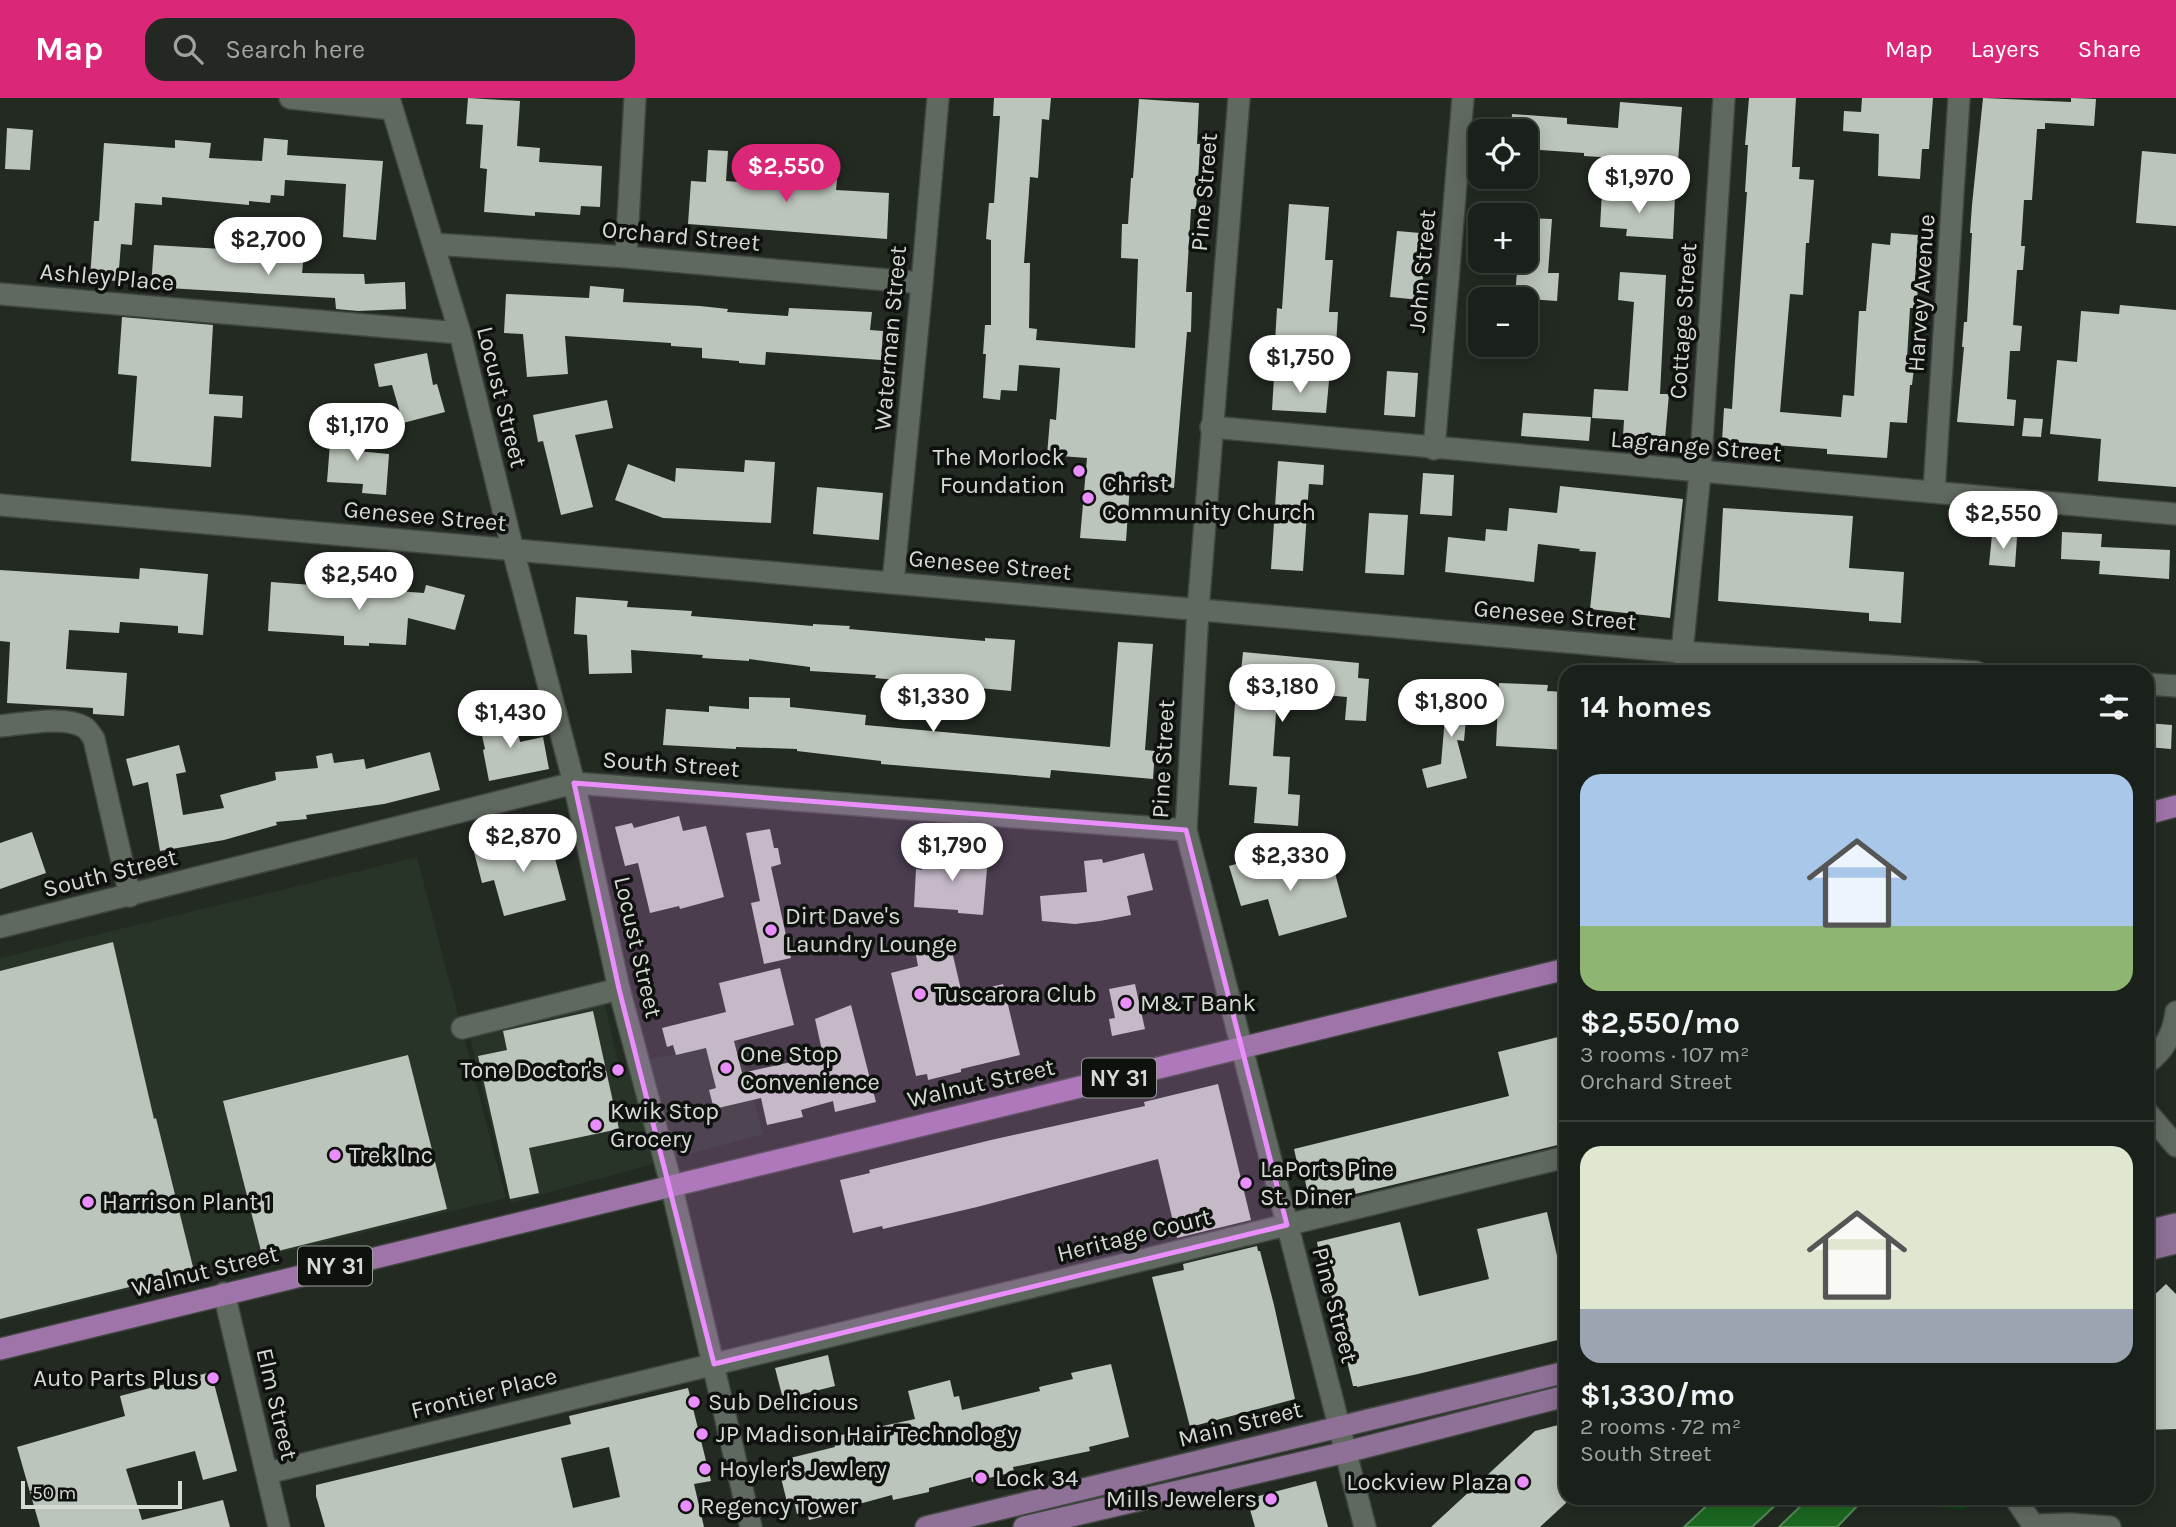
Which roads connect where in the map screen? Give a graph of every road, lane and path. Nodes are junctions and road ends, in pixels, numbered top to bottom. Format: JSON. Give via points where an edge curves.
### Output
{"nodes":[{"id":1,"x":290,"y":98,"type":"edge"},
{"id":2,"x":635,"y":98,"type":"edge"},
{"id":3,"x":938,"y":98,"type":"edge"},
{"id":4,"x":1239,"y":98,"type":"edge"},
{"id":5,"x":1463,"y":98,"type":"edge"},
{"id":6,"x":1724,"y":98,"type":"edge"},
{"id":7,"x":1959,"y":98,"type":"edge"},
{"id":8,"x":390,"y":103,"type":"edge"},
{"id":9,"x":434,"y":244,"type":"junction"},
{"id":10,"x":626,"y":257,"type":"junction"},
{"id":11,"x":922,"y":283,"type":"junction"},
{"id":12,"x":0,"y":294,"type":"edge"},
{"id":13,"x":460,"y":333,"type":"junction"},
{"id":14,"x":1211,"y":427,"type":"junction"},
{"id":15,"x":1434,"y":449,"type":"junction"},
{"id":16,"x":1700,"y":473,"type":"junction"},
{"id":17,"x":1934,"y":492,"type":"junction"},
{"id":18,"x":0,"y":505,"type":"edge"},
{"id":19,"x":2176,"y":514,"type":"edge"},
{"id":20,"x":513,"y":550,"type":"junction"},
{"id":21,"x":893,"y":583,"type":"junction"},
{"id":22,"x":1198,"y":610,"type":"junction"},
{"id":23,"x":1685,"y":662,"type":"edge"},
{"id":24,"x":1772,"y":665,"type":"edge"},
{"id":25,"x":2154,"y":684,"type":"edge"},
{"id":26,"x":2176,"y":685,"type":"edge"},
{"id":27,"x":0,"y":726,"type":"edge"},
{"id":28,"x":574,"y":783,"type":"junction"},
{"id":29,"x":2176,"y":806,"type":"edge"},
{"id":30,"x":2154,"y":812,"type":"edge"},
{"id":31,"x":1186,"y":830,"type":"junction"},
{"id":32,"x":130,"y":896,"type":"junction"},
{"id":33,"x":0,"y":927,"type":"edge"},
{"id":34,"x":1559,"y":971,"type":"edge"},
{"id":35,"x":619,"y":989,"type":"junction"},
{"id":36,"x":2176,"y":1012,"type":"edge"},
{"id":37,"x":462,"y":1027,"type":"dead end"},
{"id":38,"x":1242,"y":1048,"type":"junction"},
{"id":39,"x":2154,"y":1058,"type":"edge"},
{"id":40,"x":2154,"y":1120,"type":"edge"},
{"id":41,"x":2176,"y":1146,"type":"edge"},
{"id":42,"x":1559,"y":1159,"type":"edge"},
{"id":43,"x":671,"y":1184,"type":"junction"},
{"id":44,"x":2176,"y":1224,"type":"edge"},
{"id":45,"x":1287,"y":1225,"type":"junction"},
{"id":46,"x":2158,"y":1243,"type":"edge"},
{"id":47,"x":224,"y":1293,"type":"junction"},
{"id":48,"x":0,"y":1349,"type":"edge"},
{"id":49,"x":714,"y":1364,"type":"junction"},
{"id":50,"x":1559,"y":1374,"type":"edge"},
{"id":51,"x":1559,"y":1398,"type":"edge"},
{"id":52,"x":1340,"y":1427,"type":"junction"},
{"id":53,"x":1346,"y":1452,"type":"junction"},
{"id":54,"x":267,"y":1473,"type":"junction"},
{"id":55,"x":2019,"y":1505,"type":"edge"},
{"id":56,"x":2030,"y":1526,"type":"edge"},
{"id":57,"x":279,"y":1527,"type":"edge"},
{"id":58,"x":751,"y":1527,"type":"edge"},
{"id":59,"x":926,"y":1527,"type":"edge"},
{"id":60,"x":1024,"y":1527,"type":"edge"},
{"id":61,"x":1365,"y":1527,"type":"edge"},
{"id":62,"x":2110,"y":1527,"type":"edge"}],
"edges":[{"from":1,"to":8,"type":"street"},
{"from":2,"to":10,"type":"street"},
{"from":3,"to":11,"type":"street","name":"Waterman Street"},
{"from":4,"to":14,"type":"street","name":"Pine Street"},
{"from":5,"to":15,"type":"street","name":"John Street"},
{"from":6,"to":16,"type":"street","name":"Cottage Street"},
{"from":7,"to":17,"type":"street","name":"Harvey Avenue"},
{"from":8,"to":9,"type":"street","name":"Locust Street"},
{"from":9,"to":10,"type":"street","name":"Orchard Street"},
{"from":9,"to":13,"type":"street","name":"Locust Street"},
{"from":10,"to":11,"type":"street","name":"Orchard Street"},
{"from":11,"to":21,"type":"street","name":"Waterman Street"},
{"from":12,"to":13,"type":"street","name":"Ashley Place"},
{"from":13,"to":20,"type":"street","name":"Locust Street"},
{"from":14,"to":15,"type":"street","name":"Lagrange Street"},
{"from":14,"to":22,"type":"street","name":"Pine Street"},
{"from":15,"to":16,"type":"street","name":"Lagrange Street"},
{"from":16,"to":17,"type":"street","name":"Lagrange Street"},
{"from":16,"to":23,"type":"street","name":"Cottage Street"},
{"from":17,"to":19,"type":"street","name":"Lagrange Street"},
{"from":18,"to":20,"type":"street","name":"Genesee Street"},
{"from":20,"to":21,"type":"street","name":"Genesee Street"},
{"from":20,"to":28,"type":"street","name":"Locust Street"},
{"from":21,"to":22,"type":"street","name":"Genesee Street"},
{"from":22,"to":23,"type":"street","name":"Genesee Street"},
{"from":22,"to":31,"type":"street","name":"Pine Street"},
{"from":23,"to":24,"type":"street","name":"Genesee Street"},
{"from":25,"to":26,"type":"street"},
{"from":27,"to":32,"type":"street","via":[[71,722],[90,733]]},
{"from":28,"to":31,"type":"street","name":"South Street"},
{"from":28,"to":32,"type":"street","name":"South Street"},
{"from":28,"to":35,"type":"street","name":"Locust Street"},
{"from":29,"to":30,"type":"highway"},
{"from":31,"to":38,"type":"street","name":"Pine Street"},
{"from":32,"to":33,"type":"street","name":"South Street"},
{"from":34,"to":38,"type":"highway","name":"Walnut Street","number":"NY 31"},
{"from":35,"to":37,"type":"street"},
{"from":35,"to":43,"type":"street","name":"Locust Street"},
{"from":36,"to":39,"type":"street","via":[[2175,1029]]},
{"from":38,"to":43,"type":"highway","name":"Walnut Street","number":"NY 31"},
{"from":38,"to":45,"type":"street","name":"Pine Street"},
{"from":40,"to":41,"type":"street"},
{"from":42,"to":45,"type":"street","name":"Heritage Court"},
{"from":43,"to":47,"type":"highway","name":"Walnut Street","number":"NY 31"},
{"from":43,"to":49,"type":"street","name":"Locust Street"},
{"from":44,"to":46,"type":"main road"},
{"from":45,"to":49,"type":"street","name":"Heritage Court"},
{"from":45,"to":52,"type":"street","name":"Pine Street"},
{"from":47,"to":48,"type":"highway","name":"Walnut Street","number":"NY 31"},
{"from":47,"to":54,"type":"street","name":"Elm Street"},
{"from":49,"to":54,"type":"street","name":"Frontier Place"},
{"from":49,"to":58,"type":"street","name":"Locust Street"},
{"from":50,"to":52,"type":"main road","name":"Main Street"},
{"from":51,"to":53,"type":"main road","name":"Main Street"},
{"from":52,"to":53,"type":"street","name":"Pine Street"},
{"from":52,"to":59,"type":"main road","name":"Main Street"},
{"from":53,"to":60,"type":"main road","name":"Main Street"},
{"from":53,"to":61,"type":"street","name":"Pine Street"},
{"from":54,"to":57,"type":"street","name":"Elm Street"},
{"from":55,"to":56,"type":"street"},
{"from":56,"to":62,"type":"street"}]}
